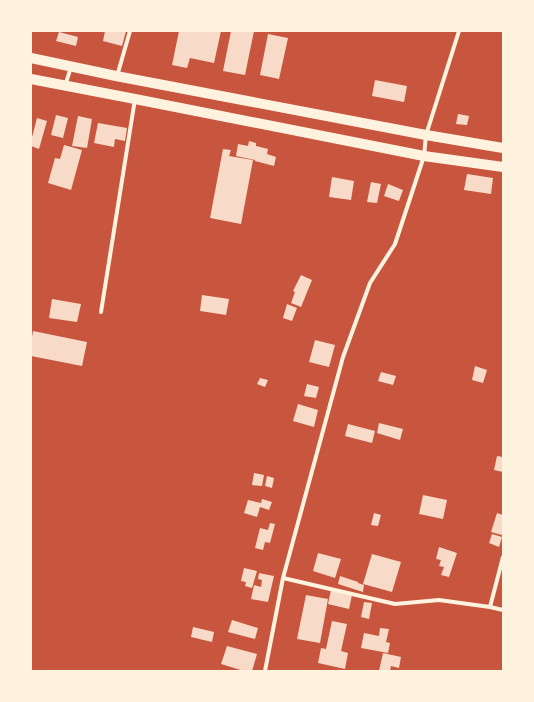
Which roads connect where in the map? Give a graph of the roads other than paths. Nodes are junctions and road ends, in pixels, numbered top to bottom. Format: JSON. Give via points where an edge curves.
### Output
{"nodes":[{"id":1,"x":130,"y":31,"type":"edge"},
{"id":2,"x":459,"y":31,"type":"edge"},
{"id":3,"x":31,"y":58,"type":"edge"},
{"id":4,"x":71,"y":66,"type":"junction"},
{"id":5,"x":116,"y":76,"type":"junction"},
{"id":6,"x":31,"y":79,"type":"edge"},
{"id":7,"x":65,"y":86,"type":"junction"},
{"id":8,"x":135,"y":99,"type":"junction"},
{"id":9,"x":426,"y":135,"type":"junction"},
{"id":10,"x":503,"y":148,"type":"edge"},
{"id":11,"x":424,"y":156,"type":"junction"},
{"id":12,"x":503,"y":168,"type":"edge"},
{"id":13,"x":101,"y":312,"type":"dead end"},
{"id":14,"x":503,"y":557,"type":"edge"},
{"id":15,"x":283,"y":578,"type":"junction"},
{"id":16,"x":490,"y":607,"type":"junction"},
{"id":17,"x":503,"y":610,"type":"edge"},
{"id":18,"x":265,"y":671,"type":"edge"}],
"edges":[{"from":1,"to":5,"type":"street"},
{"from":2,"to":9,"type":"street"},
{"from":3,"to":4,"type":"main road"},
{"from":4,"to":5,"type":"main road"},
{"from":4,"to":7,"type":"street"},
{"from":5,"to":9,"type":"main road"},
{"from":6,"to":7,"type":"main road"},
{"from":7,"to":8,"type":"main road"},
{"from":8,"to":11,"type":"main road"},
{"from":8,"to":13,"type":"street"},
{"from":9,"to":10,"type":"main road"},
{"from":9,"to":11,"type":"street"},
{"from":11,"to":12,"type":"main road"},
{"from":11,"to":15,"type":"street","via":[[396,244],[370,283],[343,357]]},
{"from":14,"to":16,"type":"street"},
{"from":15,"to":16,"type":"street","via":[[396,604],[439,600]]},
{"from":15,"to":18,"type":"street"},
{"from":16,"to":17,"type":"street"}]}
